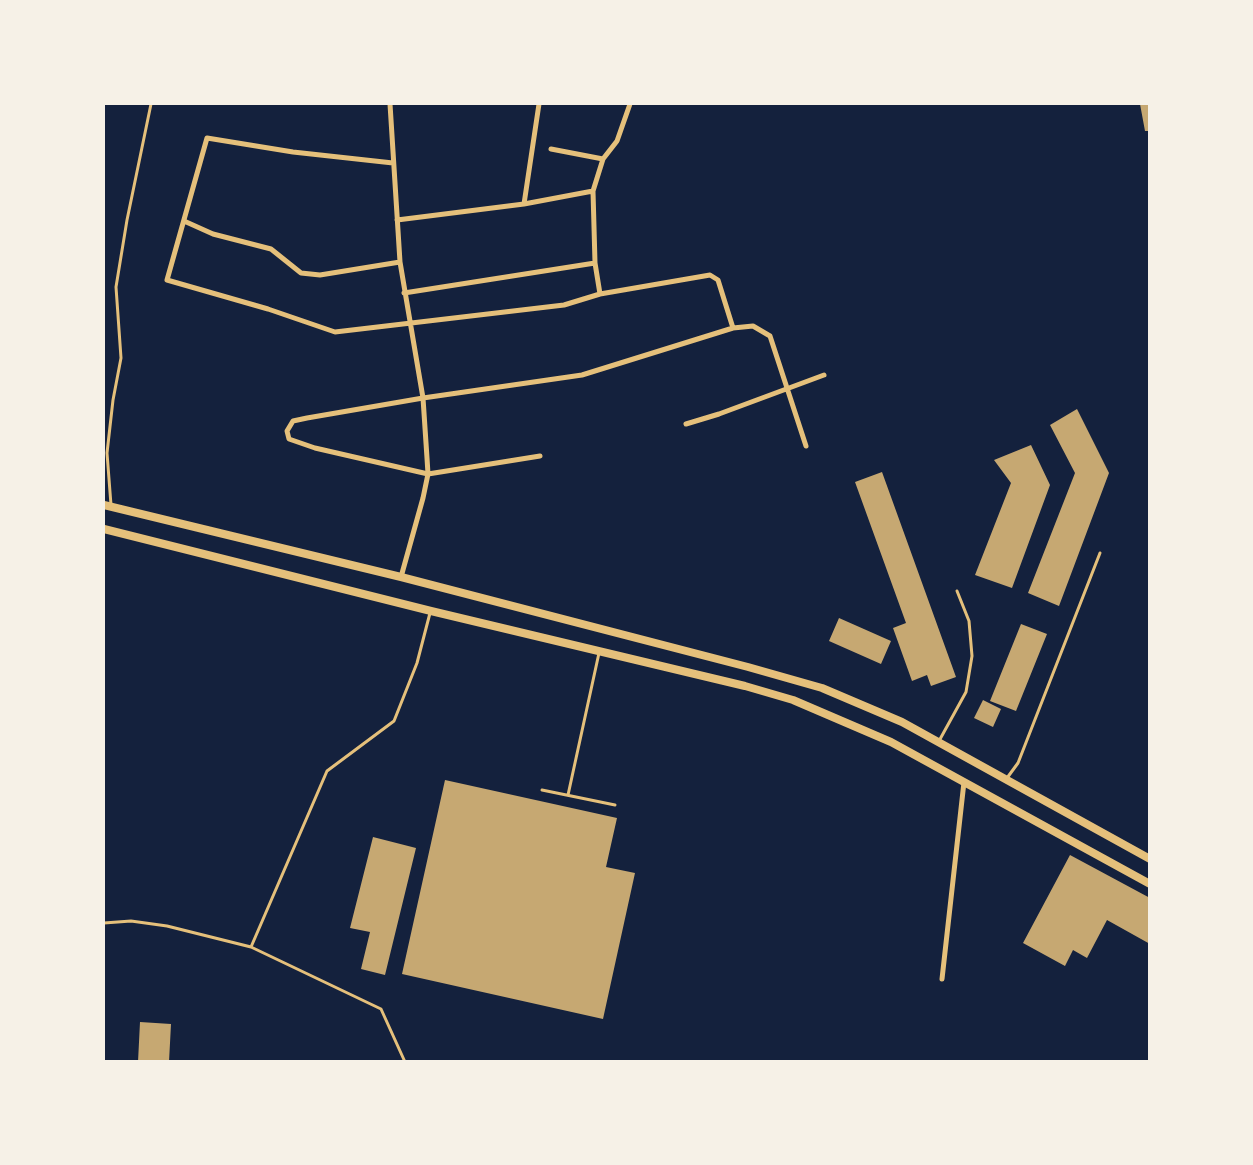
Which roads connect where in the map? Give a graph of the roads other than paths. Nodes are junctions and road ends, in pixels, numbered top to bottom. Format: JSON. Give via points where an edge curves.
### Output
{"nodes":[{"id":1,"x":151,"y":104,"type":"edge"},
{"id":2,"x":390,"y":104,"type":"edge"},
{"id":3,"x":539,"y":104,"type":"edge"},
{"id":4,"x":630,"y":104,"type":"edge"},
{"id":5,"x":551,"y":148,"type":"dead end"},
{"id":6,"x":603,"y":159,"type":"junction"},
{"id":7,"x":393,"y":163,"type":"junction"},
{"id":8,"x":593,"y":191,"type":"junction"},
{"id":9,"x":524,"y":204,"type":"junction"},
{"id":10,"x":397,"y":220,"type":"junction"},
{"id":11,"x":184,"y":221,"type":"junction"},
{"id":12,"x":400,"y":262,"type":"junction"},
{"id":13,"x":595,"y":263,"type":"junction"},
{"id":14,"x":404,"y":293,"type":"junction"},
{"id":15,"x":600,"y":294,"type":"junction"},
{"id":16,"x":409,"y":324,"type":"junction"},
{"id":17,"x":733,"y":328,"type":"junction"},
{"id":18,"x":824,"y":375,"type":"dead end"},
{"id":19,"x":787,"y":389,"type":"junction"},
{"id":20,"x":423,"y":398,"type":"junction"},
{"id":21,"x":686,"y":424,"type":"dead end"},
{"id":22,"x":806,"y":446,"type":"dead end"},
{"id":23,"x":540,"y":456,"type":"dead end"},
{"id":24,"x":428,"y":474,"type":"junction"},
{"id":25,"x":107,"y":505,"type":"edge"},
{"id":26,"x":104,"y":529,"type":"edge"},
{"id":27,"x":1100,"y":553,"type":"dead end"},
{"id":28,"x":401,"y":577,"type":"junction"},
{"id":29,"x":957,"y":591,"type":"dead end"},
{"id":30,"x":430,"y":611,"type":"junction"},
{"id":31,"x":600,"y":651,"type":"junction"},
{"id":32,"x":939,"y":742,"type":"junction"},
{"id":33,"x":1006,"y":779,"type":"junction"},
{"id":34,"x":964,"y":782,"type":"junction"},
{"id":35,"x":542,"y":790,"type":"dead end"},
{"id":36,"x":568,"y":795,"type":"junction"},
{"id":37,"x":615,"y":805,"type":"dead end"},
{"id":38,"x":1149,"y":859,"type":"edge"},
{"id":39,"x":1149,"y":884,"type":"edge"},
{"id":40,"x":104,"y":923,"type":"edge"},
{"id":41,"x":251,"y":947,"type":"junction"},
{"id":42,"x":942,"y":979,"type":"dead end"},
{"id":43,"x":405,"y":1062,"type":"edge"}],
"edges":[{"from":1,"to":25,"type":"lane","via":[[116,287],[121,358],[107,453]]},
{"from":2,"to":7,"type":"street"},
{"from":3,"to":9,"type":"street"},
{"from":4,"to":6,"type":"street","via":[[617,141]]},
{"from":5,"to":6,"type":"street"},
{"from":6,"to":8,"type":"street"},
{"from":7,"to":10,"type":"street"},
{"from":7,"to":11,"type":"street","via":[[207,138]]},
{"from":8,"to":9,"type":"street"},
{"from":8,"to":13,"type":"street"},
{"from":9,"to":10,"type":"street"},
{"from":10,"to":12,"type":"street"},
{"from":11,"to":12,"type":"street","via":[[213,234],[272,249],[301,273],[320,275]]},
{"from":11,"to":16,"type":"street","via":[[167,280],[335,332]]},
{"from":12,"to":14,"type":"street"},
{"from":13,"to":14,"type":"street"},
{"from":13,"to":15,"type":"street"},
{"from":14,"to":16,"type":"street"},
{"from":15,"to":16,"type":"street","via":[[564,305]]},
{"from":15,"to":17,"type":"street","via":[[710,275],[718,280]]},
{"from":16,"to":20,"type":"street"},
{"from":17,"to":19,"type":"street","via":[[753,326],[770,336]]},
{"from":17,"to":20,"type":"street","via":[[582,375]]},
{"from":18,"to":19,"type":"street"},
{"from":19,"to":21,"type":"street"},
{"from":19,"to":22,"type":"street"},
{"from":20,"to":24,"type":"street"},
{"from":20,"to":24,"type":"street","via":[[293,421],[287,437],[315,448]]},
{"from":23,"to":24,"type":"street"},
{"from":24,"to":28,"type":"street"},
{"from":25,"to":28,"type":"main road"},
{"from":26,"to":30,"type":"main road"},
{"from":27,"to":33,"type":"lane","via":[[1018,763]]},
{"from":28,"to":32,"type":"main road","via":[[790,678],[864,705]]},
{"from":29,"to":32,"type":"lane","via":[[969,621],[972,656],[966,692]]},
{"from":30,"to":31,"type":"main road"},
{"from":30,"to":41,"type":"lane","via":[[417,663],[394,721],[327,771]]},
{"from":31,"to":34,"type":"main road","via":[[793,700],[873,734]]},
{"from":31,"to":36,"type":"lane"},
{"from":32,"to":33,"type":"main road"},
{"from":33,"to":38,"type":"main road"},
{"from":34,"to":39,"type":"main road"},
{"from":34,"to":42,"type":"street"},
{"from":35,"to":36,"type":"lane"},
{"from":36,"to":37,"type":"lane"},
{"from":40,"to":41,"type":"lane","via":[[130,921],[167,926]]},
{"from":41,"to":43,"type":"lane","via":[[381,1009]]}]}
